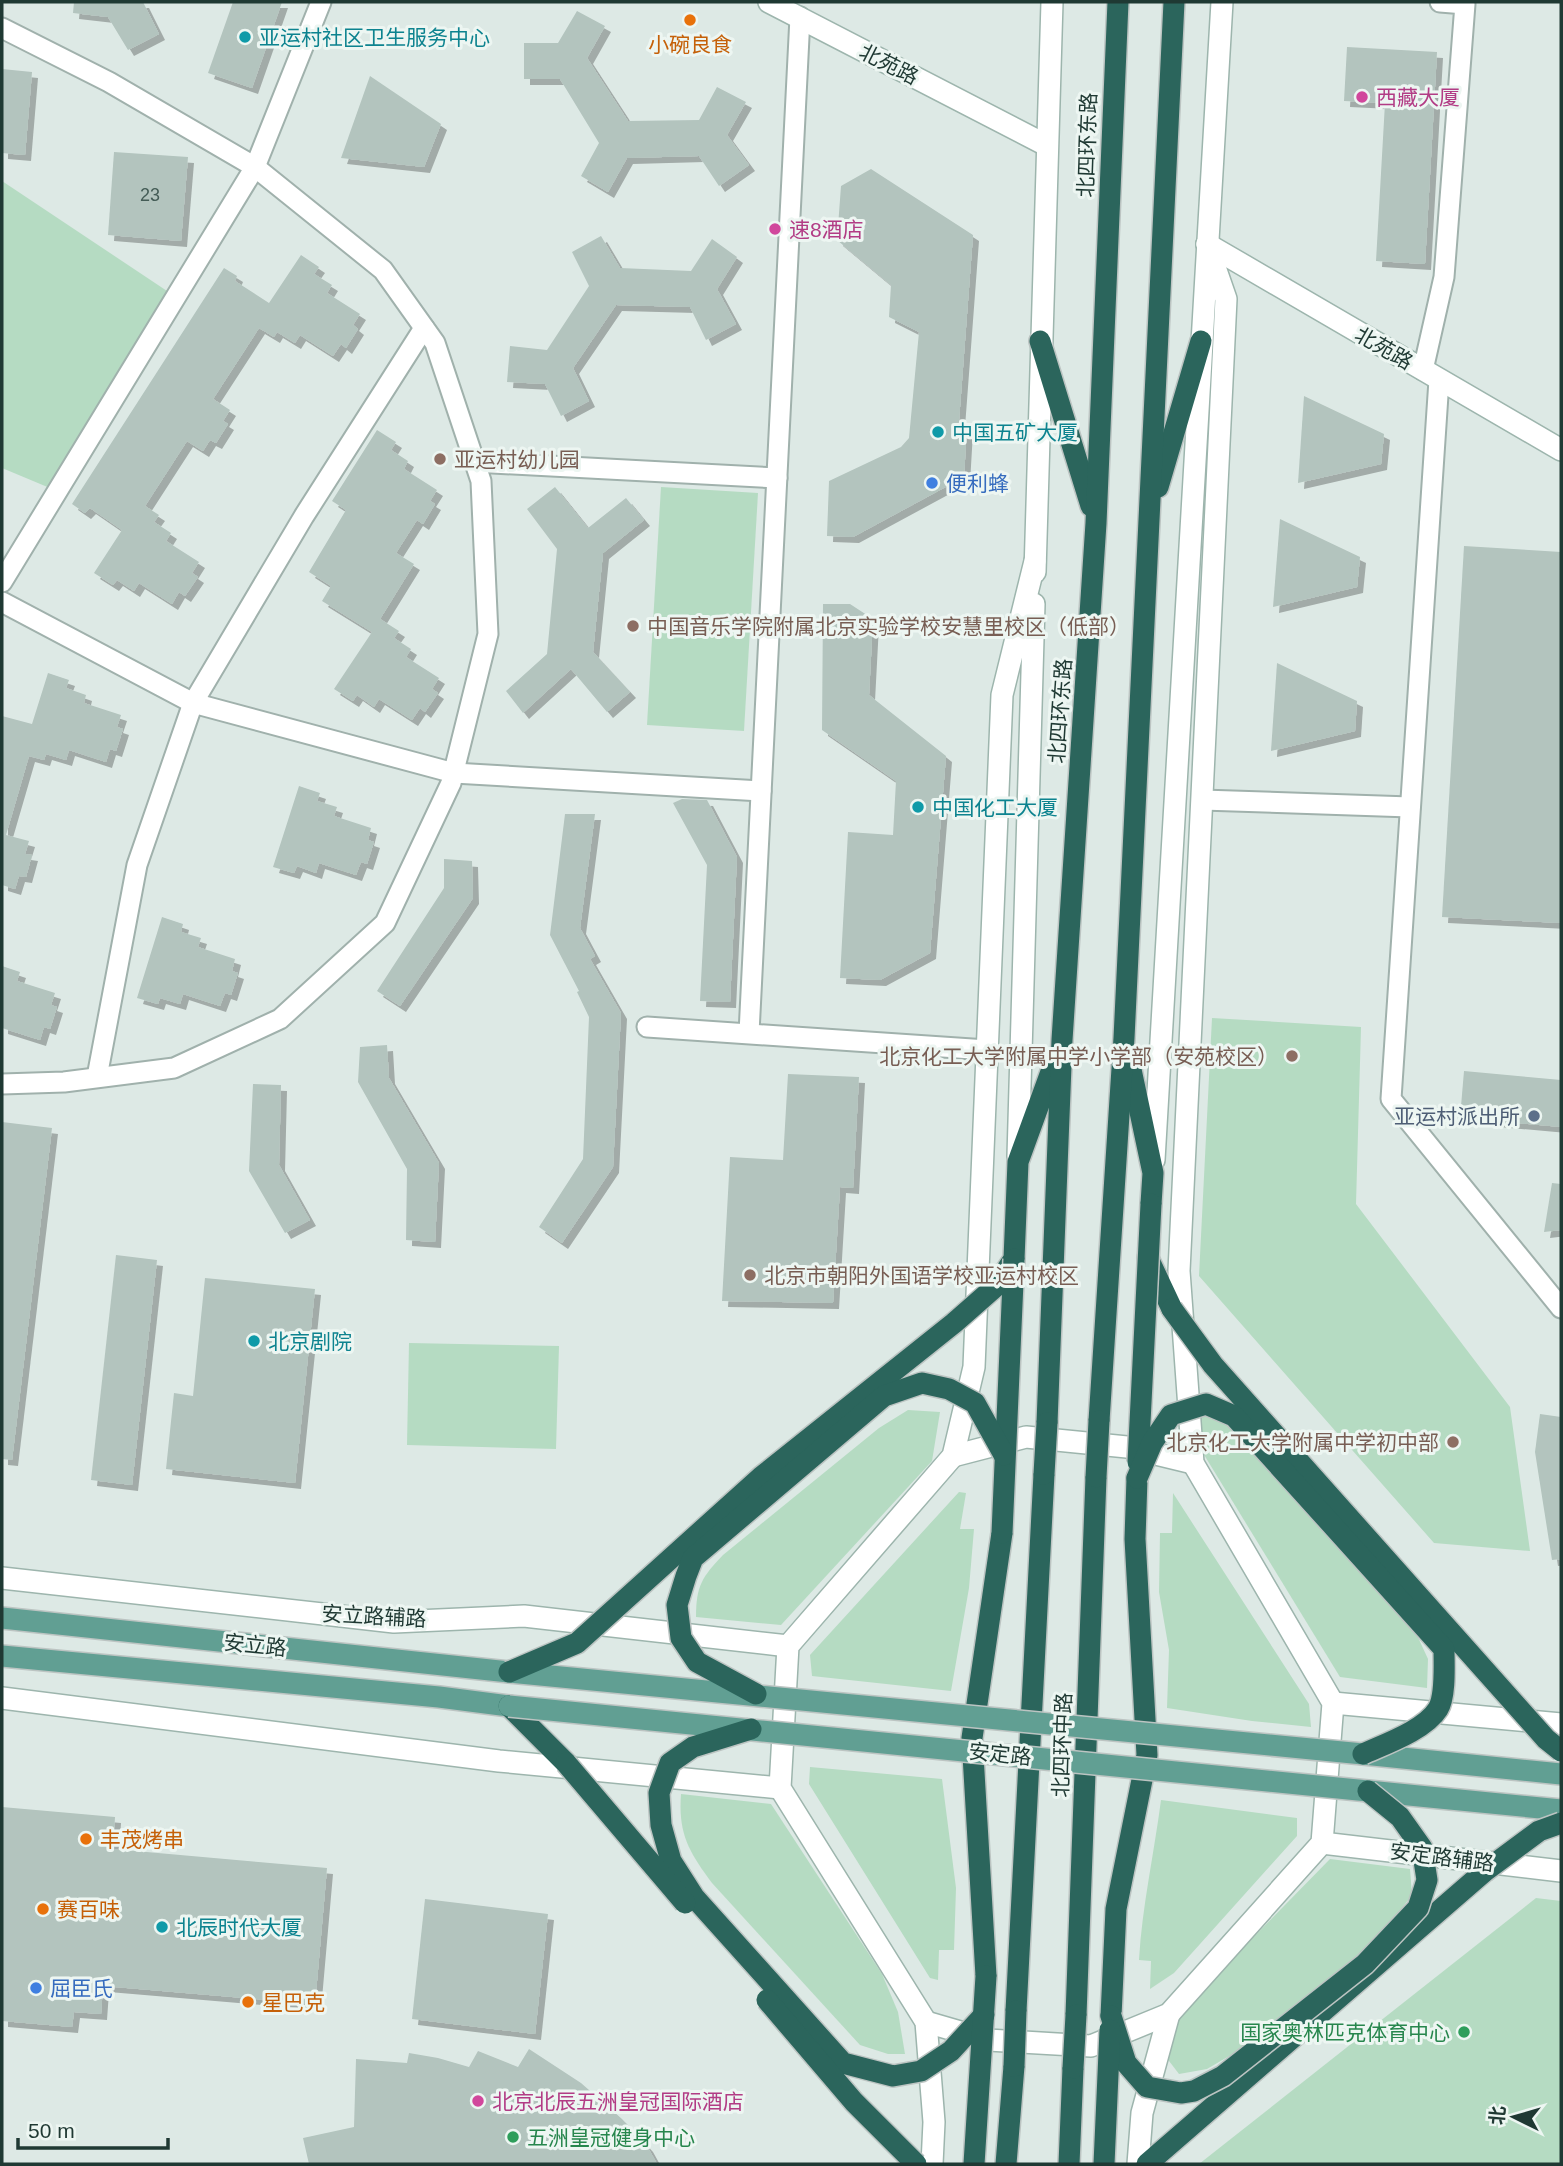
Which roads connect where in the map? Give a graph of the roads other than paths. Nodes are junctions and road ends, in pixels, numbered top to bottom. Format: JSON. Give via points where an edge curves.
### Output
{"nodes":[{"id":1,"x":321,"y":2,"type":"edge"},
{"id":2,"x":769,"y":2,"type":"edge"},
{"id":3,"x":1052,"y":2,"type":"edge"},
{"id":4,"x":1118,"y":2,"type":"edge"},
{"id":5,"x":1174,"y":2,"type":"edge"},
{"id":6,"x":1222,"y":2,"type":"edge"},
{"id":7,"x":1440,"y":2,"type":"edge"},
{"id":8,"x":800,"y":18,"type":"junction"},
{"id":9,"x":2,"y":28,"type":"edge"},
{"id":10,"x":1046,"y":145,"type":"junction"},
{"id":11,"x":255,"y":167,"type":"junction"},
{"id":12,"x":1208,"y":244,"type":"junction"},
{"id":13,"x":425,"y":328,"type":"junction"},
{"id":14,"x":1040,"y":341,"type":"junction"},
{"id":15,"x":1201,"y":341,"type":"junction"},
{"id":16,"x":1431,"y":375,"type":"junction"},
{"id":17,"x":1561,"y":450,"type":"edge"},
{"id":18,"x":474,"y":462,"type":"junction"},
{"id":19,"x":777,"y":478,"type":"junction"},
{"id":20,"x":1149,"y":519,"type":"junction"},
{"id":21,"x":1097,"y":523,"type":"junction"},
{"id":22,"x":1035,"y":561,"type":"junction"},
{"id":23,"x":2,"y":582,"type":"edge"},
{"id":24,"x":2,"y":602,"type":"edge"},
{"id":25,"x":193,"y":703,"type":"junction"},
{"id":26,"x":454,"y":773,"type":"junction"},
{"id":27,"x":761,"y":792,"type":"junction"},
{"id":28,"x":1202,"y":800,"type":"junction"},
{"id":29,"x":1410,"y":807,"type":"junction"},
{"id":30,"x":647,"y":1027,"type":"dead end"},
{"id":31,"x":749,"y":1033,"type":"junction"},
{"id":32,"x":1124,"y":1038,"type":"junction"},
{"id":33,"x":1062,"y":1040,"type":"junction"},
{"id":34,"x":987,"y":1050,"type":"junction"},
{"id":35,"x":97,"y":1077,"type":"junction"},
{"id":36,"x":2,"y":1084,"type":"edge"},
{"id":37,"x":1018,"y":1162,"type":"junction"},
{"id":38,"x":1153,"y":1173,"type":"junction"},
{"id":39,"x":1148,"y":1258,"type":"junction"},
{"id":40,"x":1014,"y":1259,"type":"junction"},
{"id":41,"x":1561,"y":1308,"type":"edge"},
{"id":42,"x":1047,"y":1423,"type":"joint"},
{"id":43,"x":1004,"y":1455,"type":"junction"},
{"id":44,"x":953,"y":1456,"type":"junction"},
{"id":45,"x":1193,"y":1463,"type":"junction"},
{"id":46,"x":1137,"y":1478,"type":"junction"},
{"id":47,"x":2,"y":1578,"type":"edge"},
{"id":48,"x":2,"y":1618,"type":"edge"},
{"id":49,"x":788,"y":1646,"type":"junction"},
{"id":50,"x":2,"y":1656,"type":"edge"},
{"id":51,"x":509,"y":1672,"type":"junction"},
{"id":52,"x":756,"y":1694,"type":"junction"},
{"id":53,"x":2,"y":1698,"type":"edge"},
{"id":54,"x":439,"y":1698,"type":"joint"},
{"id":55,"x":1333,"y":1703,"type":"junction"},
{"id":56,"x":509,"y":1706,"type":"junction"},
{"id":57,"x":1561,"y":1724,"type":"edge"},
{"id":58,"x":751,"y":1729,"type":"junction"},
{"id":59,"x":1561,"y":1751,"type":"edge"},
{"id":60,"x":1363,"y":1754,"type":"junction"},
{"id":61,"x":1561,"y":1774,"type":"edge"},
{"id":62,"x":780,"y":1788,"type":"junction"},
{"id":63,"x":1368,"y":1791,"type":"junction"},
{"id":64,"x":1561,"y":1810,"type":"edge"},
{"id":65,"x":1561,"y":1823,"type":"edge"},
{"id":66,"x":1322,"y":1843,"type":"junction"},
{"id":67,"x":1561,"y":1871,"type":"edge"},
{"id":68,"x":1169,"y":2014,"type":"junction"},
{"id":69,"x":984,"y":2015,"type":"junction"},
{"id":70,"x":1111,"y":2016,"type":"junction"},
{"id":71,"x":926,"y":2022,"type":"junction"},
{"id":72,"x":916,"y":2164,"type":"edge"},
{"id":73,"x":932,"y":2164,"type":"edge"},
{"id":74,"x":974,"y":2164,"type":"edge"},
{"id":75,"x":1006,"y":2164,"type":"edge"},
{"id":76,"x":1069,"y":2164,"type":"edge"},
{"id":77,"x":1104,"y":2164,"type":"edge"},
{"id":78,"x":1138,"y":2164,"type":"edge"},
{"id":79,"x":1147,"y":2164,"type":"edge"}],
"edges":[{"from":1,"to":11,"type":"street"},
{"from":2,"to":8,"type":"street","name":"北苑路"},
{"from":3,"to":10,"type":"street","name":"北四环东路"},
{"from":4,"to":21,"type":"highway","name":"北四环东路"},
{"from":5,"to":20,"type":"highway"},
{"from":6,"to":12,"type":"street"},
{"from":7,"to":16,"type":"street","via":[[1465,4],[1444,278]]},
{"from":8,"to":10,"type":"street","name":"北苑路"},
{"from":8,"to":19,"type":"street"},
{"from":9,"to":11,"type":"street","via":[[109,82]]},
{"from":10,"to":14,"type":"street","name":"北四环东路"},
{"from":11,"to":13,"type":"street","via":[[383,270]]},
{"from":11,"to":23,"type":"street"},
{"from":12,"to":15,"type":"street"},
{"from":12,"to":16,"type":"street","name":"北苑路"},
{"from":12,"to":28,"type":"street","via":[[1226,299]]},
{"from":13,"to":18,"type":"street","via":[[435,343]]},
{"from":13,"to":25,"type":"street","via":[[304,516]]},
{"from":14,"to":21,"type":"highway"},
{"from":14,"to":22,"type":"street","name":"北四环东路"},
{"from":15,"to":20,"type":"highway"},
{"from":15,"to":38,"type":"street"},
{"from":16,"to":17,"type":"street","name":"北苑路"},
{"from":16,"to":29,"type":"street"},
{"from":18,"to":19,"type":"street"},
{"from":18,"to":26,"type":"street","via":[[481,481],[488,634]]},
{"from":19,"to":27,"type":"street"},
{"from":20,"to":32,"type":"highway"},
{"from":21,"to":33,"type":"highway","name":"北四环东路"},
{"from":22,"to":34,"type":"street","via":[[1002,695]]},
{"from":22,"to":37,"type":"street","name":"北四环东路"},
{"from":24,"to":25,"type":"street"},
{"from":25,"to":26,"type":"street"},
{"from":25,"to":35,"type":"street","via":[[137,865]]},
{"from":26,"to":27,"type":"street"},
{"from":26,"to":35,"type":"street","via":[[385,923],[280,1019],[174,1068]]},
{"from":27,"to":31,"type":"street"},
{"from":28,"to":29,"type":"street"},
{"from":28,"to":45,"type":"street","via":[[1179,1271]]},
{"from":29,"to":41,"type":"street","via":[[1391,1099]]},
{"from":30,"to":31,"type":"street"},
{"from":31,"to":34,"type":"street"},
{"from":32,"to":38,"type":"highway"},
{"from":32,"to":76,"type":"highway","name":"北四环中路","bridge":true,"via":[[1096,1477]]},
{"from":33,"to":37,"type":"highway"},
{"from":33,"to":42,"type":"highway","name":"北四环东路"},
{"from":34,"to":44,"type":"street","via":[[974,1367]]},
{"from":35,"to":36,"type":"street"},
{"from":37,"to":40,"type":"highway"},
{"from":38,"to":39,"type":"highway","bridge":true},
{"from":39,"to":46,"type":"highway","bridge":true},
{"from":39,"to":59,"type":"highway","bridge":true,"via":[[1172,1309],[1213,1366],[1449,1633]]},
{"from":40,"to":43,"type":"highway","bridge":true},
{"from":40,"to":51,"type":"highway","bridge":true,"via":[[995,1287],[761,1477],[578,1643]]},
{"from":42,"to":75,"type":"highway","name":"北四环中路","bridge":true},
{"from":43,"to":52,"type":"highway","bridge":true,"via":[[975,1403],[922,1383],[884,1396],[693,1558],[677,1605],[681,1637],[697,1662]]},
{"from":43,"to":69,"type":"highway","bridge":true,"via":[[1002,1533],[972,1738],[986,1976]]},
{"from":44,"to":45,"type":"street","via":[[1026,1437],[1127,1447]]},
{"from":44,"to":49,"type":"street"},
{"from":45,"to":55,"type":"street"},
{"from":46,"to":60,"type":"highway","bridge":true,"via":[[1171,1415],[1206,1404],[1234,1416],[1444,1649],[1438,1708],[1411,1733]]},
{"from":46,"to":70,"type":"highway","via":[[1135,1539],[1147,1755],[1116,1909]]},
{"from":47,"to":49,"type":"street","name":"安立路辅路","via":[[394,1622],[524,1616]]},
{"from":48,"to":51,"type":"main road","name":"安立路"},
{"from":49,"to":62,"type":"street"},
{"from":50,"to":54,"type":"main road","name":"安立路"},
{"from":51,"to":52,"type":"main road","name":"安定路","bridge":true},
{"from":52,"to":60,"type":"main road","name":"安定路","bridge":true},
{"from":53,"to":62,"type":"street","via":[[499,1761]]},
{"from":54,"to":56,"type":"main road","name":"安定路"},
{"from":55,"to":57,"type":"street"},
{"from":55,"to":66,"type":"street"},
{"from":56,"to":58,"type":"main road","name":"安定路","bridge":true},
{"from":56,"to":72,"type":"highway","bridge":true,"via":[[566,1763],[854,2102]]},
{"from":58,"to":63,"type":"main road","name":"安定路","bridge":true},
{"from":58,"to":69,"type":"highway","bridge":true,"via":[[693,1747],[670,1763],[659,1793],[661,1825],[671,1861],[694,1897],[842,2063],[892,2076],[921,2071],[951,2051]]},
{"from":60,"to":61,"type":"main road","name":"安定路"},
{"from":62,"to":71,"type":"street"},
{"from":63,"to":64,"type":"main road","name":"安定路"},
{"from":63,"to":70,"type":"highway","bridge":true,"via":[[1401,1817],[1422,1848],[1427,1880],[1418,1908],[1365,1964],[1223,2076],[1194,2091],[1147,2087],[1126,2063]]},
{"from":65,"to":79,"type":"highway","bridge":true,"via":[[1539,1831],[1485,1871]]},
{"from":66,"to":67,"type":"street","name":"安定路辅路"},
{"from":66,"to":68,"type":"street"},
{"from":68,"to":71,"type":"street","via":[[1091,2046],[988,2040]]},
{"from":68,"to":78,"type":"street","via":[[1142,2113]]},
{"from":69,"to":74,"type":"highway","bridge":true},
{"from":70,"to":77,"type":"highway","bridge":true},
{"from":71,"to":73,"type":"street","via":[[934,2122]]}]}
